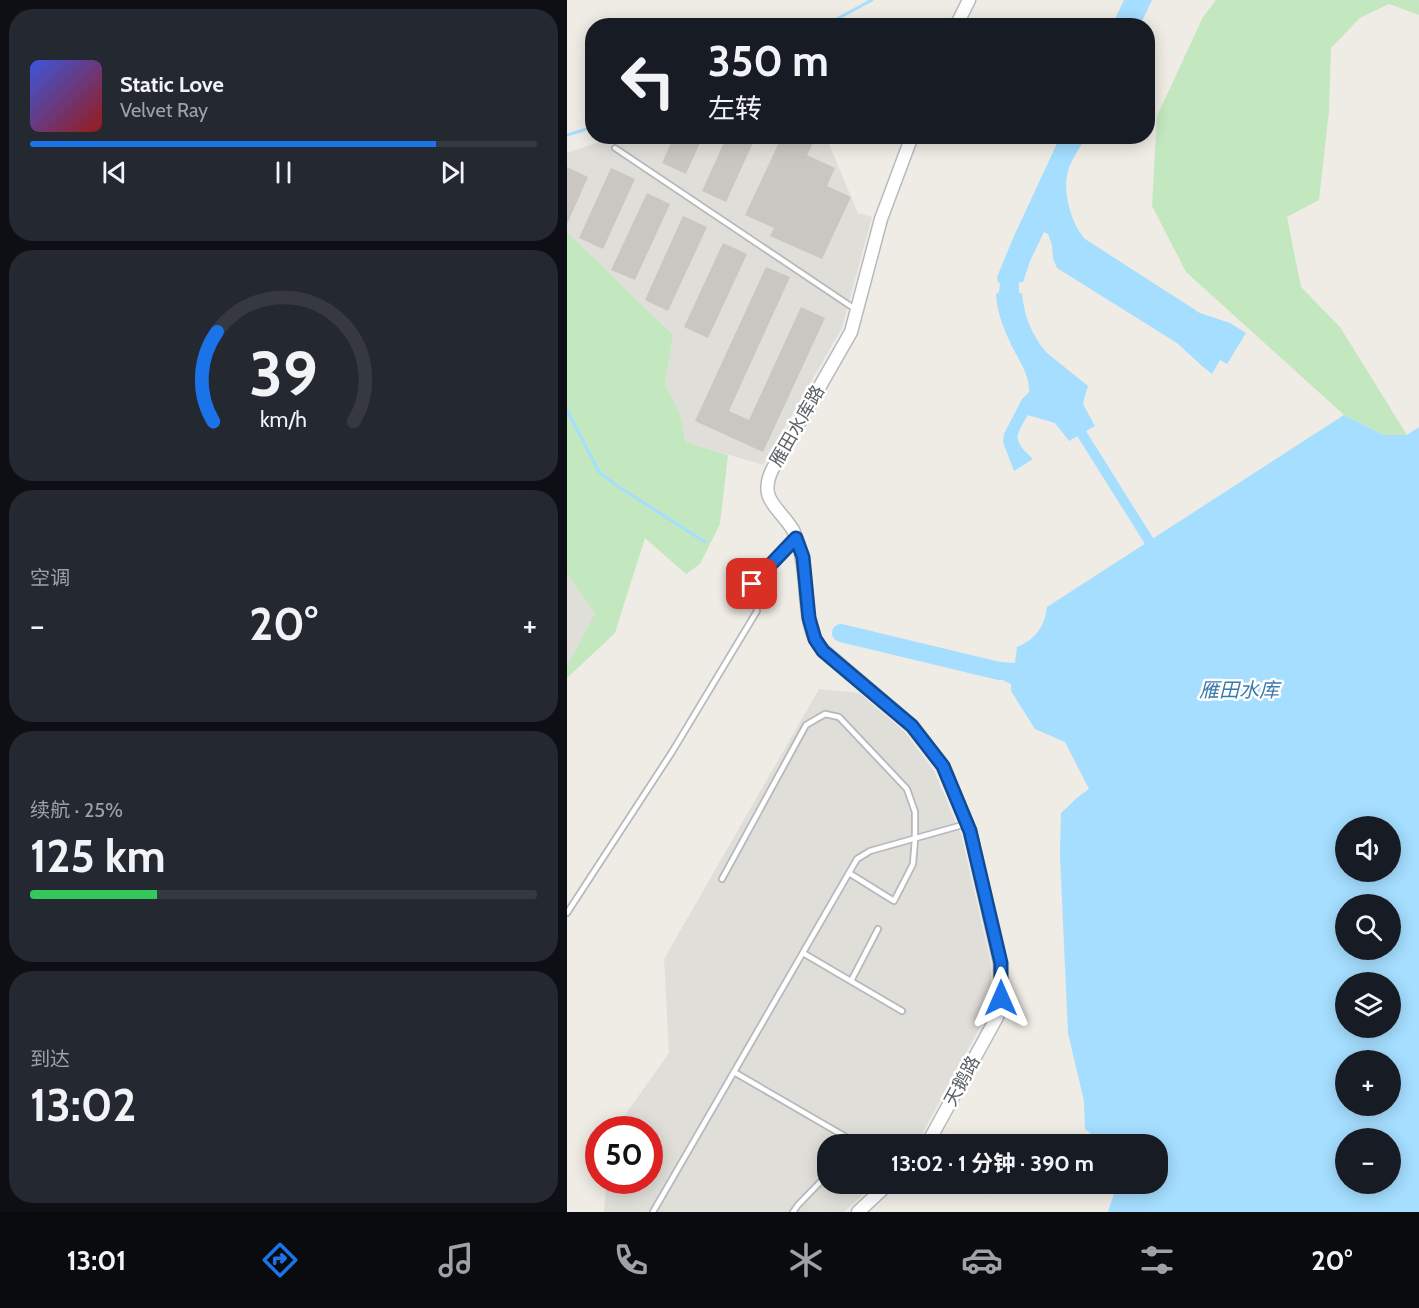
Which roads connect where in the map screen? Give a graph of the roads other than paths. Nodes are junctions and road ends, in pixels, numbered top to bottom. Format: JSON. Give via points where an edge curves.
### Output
{"nodes":[{"id":1,"x":969,"y":0,"type":"edge"},
{"id":2,"x":960,"y":18,"type":"edge"},
{"id":3,"x":909,"y":144,"type":"edge"},
{"id":4,"x":615,"y":148,"type":"dead end"},
{"id":5,"x":857,"y":310,"type":"junction"},
{"id":6,"x":796,"y":538,"type":"junction"},
{"id":7,"x":967,"y":824,"type":"junction"},
{"id":8,"x":915,"y":838,"type":"junction"},
{"id":9,"x":849,"y":873,"type":"junction"},
{"id":10,"x":722,"y":879,"type":"dead end"},
{"id":11,"x":567,"y":914,"type":"edge"},
{"id":12,"x":878,"y":929,"type":"dead end"},
{"id":13,"x":803,"y":953,"type":"junction"},
{"id":14,"x":851,"y":981,"type":"junction"},
{"id":15,"x":902,"y":1011,"type":"dead end"},
{"id":16,"x":997,"y":1017,"type":"joint"},
{"id":17,"x":734,"y":1072,"type":"junction"},
{"id":18,"x":841,"y":1134,"type":"edge"},
{"id":19,"x":935,"y":1134,"type":"edge"},
{"id":20,"x":817,"y":1185,"type":"edge"},
{"id":21,"x":877,"y":1194,"type":"edge"},
{"id":22,"x":653,"y":1212,"type":"edge"},
{"id":23,"x":793,"y":1212,"type":"edge"},
{"id":24,"x":858,"y":1212,"type":"edge"}],
"edges":[{"from":1,"to":2,"type":"main road"},
{"from":3,"to":5,"type":"main road","name":"雁田水库路","via":[[881,219]]},
{"from":4,"to":5,"type":"lane"},
{"from":5,"to":6,"type":"main road","name":"雁田水库路","via":[[851,332],[767,480],[771,502]]},
{"from":6,"to":7,"type":"main road","name":"雁田水库路","via":[[803,557],[815,639],[823,651],[912,726],[943,766]]},
{"from":6,"to":11,"type":"lane","via":[[752,584],[757,611]]},
{"from":7,"to":8,"type":"lane"},
{"from":7,"to":16,"type":"main road","name":"雁田水库路","via":[[1001,963]]},
{"from":8,"to":9,"type":"lane","via":[[870,851],[857,859]]},
{"from":8,"to":9,"type":"lane","via":[[913,864],[894,901]]},
{"from":8,"to":10,"type":"lane","via":[[915,812],[907,789],[839,717],[825,714],[806,725]]},
{"from":9,"to":13,"type":"lane"},
{"from":12,"to":14,"type":"lane"},
{"from":13,"to":14,"type":"lane"},
{"from":13,"to":17,"type":"lane"},
{"from":14,"to":15,"type":"lane"},
{"from":16,"to":19,"type":"main road","name":"天鹅路"},
{"from":17,"to":18,"type":"lane"},
{"from":17,"to":22,"type":"lane"},
{"from":20,"to":23,"type":"lane"},
{"from":21,"to":24,"type":"main road"}]}
